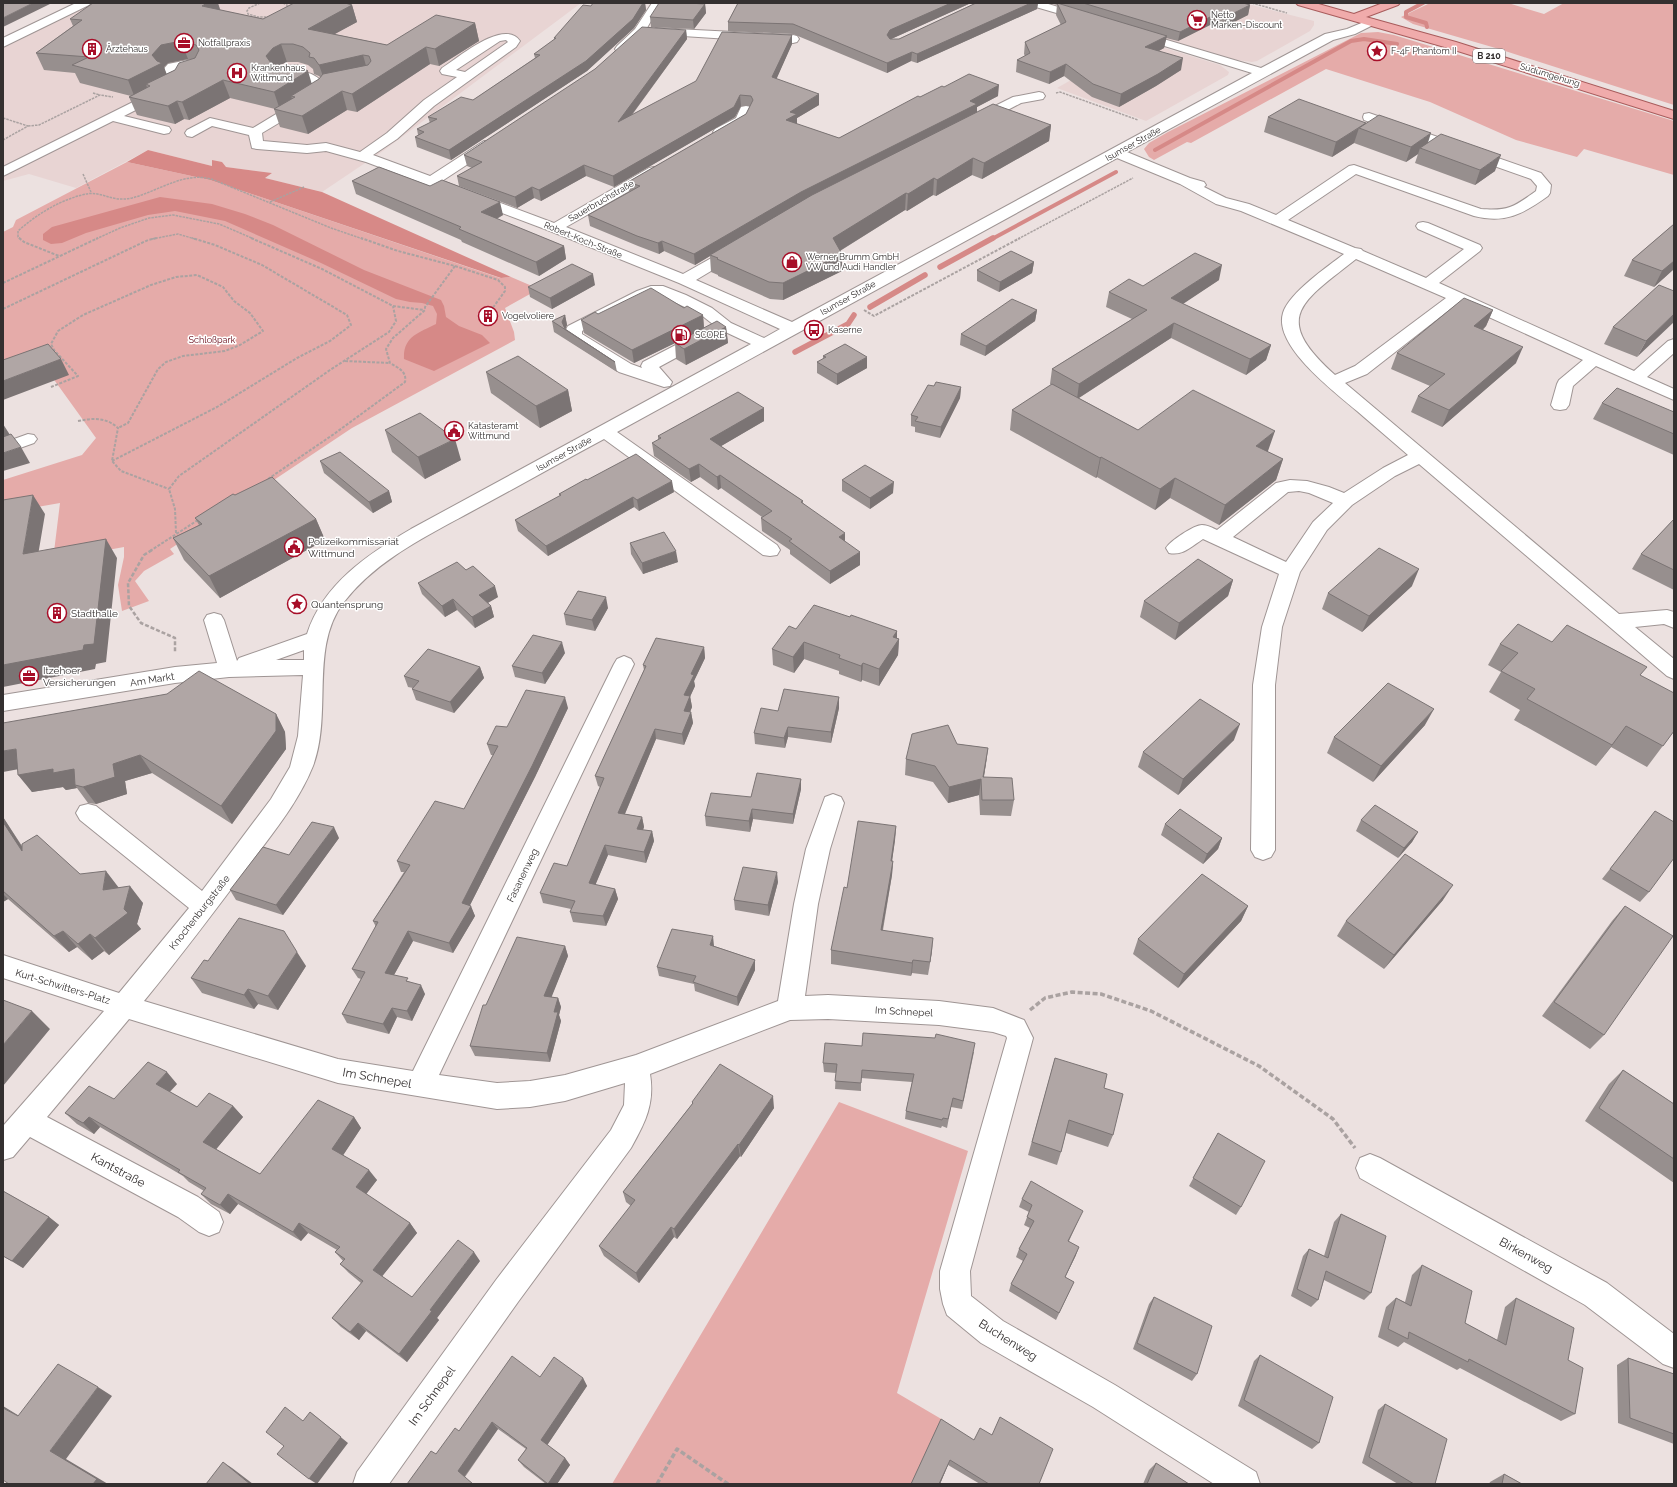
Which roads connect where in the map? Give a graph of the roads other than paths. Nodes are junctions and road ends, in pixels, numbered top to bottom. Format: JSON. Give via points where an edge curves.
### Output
{"nodes":[{"id":1,"x":85,"y":3,"type":"edge"},
{"id":2,"x":658,"y":3,"type":"edge"},
{"id":3,"x":1033,"y":3,"type":"edge"},
{"id":4,"x":1302,"y":3,"type":"edge"},
{"id":5,"x":1394,"y":3,"type":"edge"},
{"id":6,"x":1398,"y":3,"type":"edge"},
{"id":7,"x":1085,"y":6,"type":"dead end"},
{"id":8,"x":1068,"y":13,"type":"junction"},
{"id":9,"x":1356,"y":18,"type":"junction"},
{"id":10,"x":1098,"y":22,"type":"edge"},
{"id":11,"x":1371,"y":22,"type":"junction"},
{"id":12,"x":640,"y":31,"type":"junction"},
{"id":13,"x":1127,"y":31,"type":"edge"},
{"id":14,"x":1329,"y":37,"type":"junction"},
{"id":15,"x":793,"y":39,"type":"dead end"},
{"id":16,"x":3,"y":43,"type":"edge"},
{"id":17,"x":613,"y":56,"type":"edge"},
{"id":18,"x":1263,"y":73,"type":"junction"},
{"id":19,"x":296,"y":74,"type":"edge"},
{"id":20,"x":466,"y":76,"type":"junction"},
{"id":21,"x":181,"y":77,"type":"edge"},
{"id":22,"x":337,"y":85,"type":"edge"},
{"id":23,"x":322,"y":88,"type":"junction"},
{"id":24,"x":1039,"y":96,"type":"road end"},
{"id":25,"x":746,"y":110,"type":"edge"},
{"id":26,"x":1674,"y":115,"type":"edge"},
{"id":27,"x":1369,"y":117,"type":"dead end"},
{"id":28,"x":112,"y":118,"type":"junction"},
{"id":29,"x":961,"y":128,"type":"edge"},
{"id":30,"x":164,"y":130,"type":"dead end"},
{"id":31,"x":255,"y":132,"type":"junction"},
{"id":32,"x":192,"y":133,"type":"dead end"},
{"id":33,"x":501,"y":136,"type":"edge"},
{"id":34,"x":706,"y":140,"type":"edge"},
{"id":35,"x":1117,"y":153,"type":"junction"},
{"id":36,"x":367,"y":158,"type":"junction"},
{"id":37,"x":665,"y":164,"type":"edge"},
{"id":38,"x":3,"y":172,"type":"edge"},
{"id":39,"x":430,"y":182,"type":"junction"},
{"id":40,"x":1277,"y":220,"type":"junction"},
{"id":41,"x":1423,"y":226,"type":"dead end"},
{"id":42,"x":555,"y":228,"type":"junction"},
{"id":43,"x":747,"y":243,"type":"edge"},
{"id":44,"x":1356,"y":252,"type":"junction"},
{"id":45,"x":684,"y":280,"type":"junction"},
{"id":46,"x":1428,"y":284,"type":"junction"},
{"id":47,"x":1457,"y":297,"type":"junction"},
{"id":48,"x":725,"y":326,"type":"junction"},
{"id":49,"x":792,"y":329,"type":"junction"},
{"id":50,"x":764,"y":344,"type":"junction"},
{"id":51,"x":1674,"y":344,"type":"edge"},
{"id":52,"x":1594,"y":359,"type":"junction"},
{"id":53,"x":1636,"y":378,"type":"junction"},
{"id":54,"x":662,"y":380,"type":"junction"},
{"id":55,"x":1333,"y":382,"type":"junction"},
{"id":56,"x":675,"y":392,"type":"junction"},
{"id":57,"x":1674,"y":395,"type":"edge"},
{"id":58,"x":1560,"y":405,"type":"dead end"},
{"id":59,"x":605,"y":431,"type":"junction"},
{"id":60,"x":28,"y":439,"type":"dead end"},
{"id":61,"x":3,"y":450,"type":"edge"},
{"id":62,"x":1420,"y":456,"type":"junction"},
{"id":63,"x":1345,"y":501,"type":"junction"},
{"id":64,"x":1220,"y":539,"type":"junction"},
{"id":65,"x":1176,"y":548,"type":"dead end"},
{"id":66,"x":770,"y":550,"type":"dead end"},
{"id":67,"x":1290,"y":571,"type":"junction"},
{"id":68,"x":214,"y":620,"type":"dead end"},
{"id":69,"x":1614,"y":621,"type":"junction"},
{"id":70,"x":1674,"y":621,"type":"edge"},
{"id":71,"x":317,"y":640,"type":"junction"},
{"id":72,"x":624,"y":664,"type":"dead end"},
{"id":73,"x":314,"y":667,"type":"junction"},
{"id":74,"x":229,"y":669,"type":"junction"},
{"id":75,"x":1674,"y":671,"type":"edge"},
{"id":76,"x":3,"y":703,"type":"edge"},
{"id":77,"x":833,"y":803,"type":"dead end"},
{"id":78,"x":88,"y":814,"type":"dead end"},
{"id":79,"x":1263,"y":850,"type":"dead end"},
{"id":80,"x":205,"y":907,"type":"junction"},
{"id":81,"x":3,"y":966,"type":"edge"},
{"id":82,"x":123,"y":1005,"type":"junction"},
{"id":83,"x":790,"y":1008,"type":"junction"},
{"id":84,"x":1015,"y":1028,"type":"joint"},
{"id":85,"x":636,"y":1067,"type":"junction"},
{"id":86,"x":420,"y":1085,"type":"junction"},
{"id":87,"x":26,"y":1120,"type":"junction"},
{"id":88,"x":3,"y":1147,"type":"edge"},
{"id":89,"x":1370,"y":1168,"type":"road end"},
{"id":90,"x":209,"y":1222,"type":"dead end"},
{"id":91,"x":1674,"y":1353,"type":"edge"},
{"id":92,"x":369,"y":1484,"type":"edge"},
{"id":93,"x":1244,"y":1484,"type":"edge"}],
"edges":[{"from":1,"to":16,"type":"street"},
{"from":2,"to":12,"type":"street"},
{"from":3,"to":8,"type":"street"},
{"from":4,"to":9,"type":"main road","number":"B 210"},
{"from":5,"to":9,"type":"main road"},
{"from":6,"to":11,"type":"main road","via":[[1391,12]]},
{"from":7,"to":8,"type":"street"},
{"from":8,"to":10,"type":"street"},
{"from":9,"to":11,"type":"main road","name":"Südumgehung","number":"B 210"},
{"from":9,"to":14,"type":"street","name":"Isumser Straße","via":[[1343,24]]},
{"from":11,"to":14,"type":"street","name":"Isumser Straße","via":[[1351,32]]},
{"from":11,"to":26,"type":"main road","name":"Südumgehung","number":"B 210"},
{"from":12,"to":15,"type":"street"},
{"from":12,"to":17,"type":"street"},
{"from":13,"to":18,"type":"street"},
{"from":14,"to":18,"type":"street","name":"Isumser Straße"},
{"from":18,"to":35,"type":"street","name":"Isumser Straße"},
{"from":19,"to":23,"type":"street","via":[[314,80]]},
{"from":20,"to":20,"type":"street","via":[[512,44],[512,38],[496,38],[446,71]]},
{"from":20,"to":36,"type":"street","via":[[414,115]]},
{"from":21,"to":28,"type":"street","via":[[177,83]]},
{"from":22,"to":23,"type":"street"},
{"from":23,"to":31,"type":"street","via":[[320,93]]},
{"from":24,"to":29,"type":"street","via":[[1017,100]]},
{"from":25,"to":34,"type":"street","via":[[741,120]]},
{"from":27,"to":40,"type":"street","via":[[1536,176],[1544,185],[1543,193],[1517,212],[1499,216],[1479,213],[1354,169]]},
{"from":28,"to":30,"type":"street"},
{"from":28,"to":38,"type":"street"},
{"from":31,"to":32,"type":"street","via":[[210,122]]},
{"from":31,"to":36,"type":"street","name":"Robert-Koch-Straße","via":[[257,145],[326,148]]},
{"from":33,"to":39,"type":"street"},
{"from":35,"to":40,"type":"street","via":[[1183,179],[1200,192],[1233,206],[1244,207]]},
{"from":35,"to":49,"type":"street","name":"Isumser Straße"},
{"from":36,"to":39,"type":"street","name":"Robert-Koch-Straße"},
{"from":37,"to":42,"type":"street","name":"Sauerbruchstraße"},
{"from":39,"to":42,"type":"street","name":"Robert-Koch-Straße"},
{"from":40,"to":44,"type":"street"},
{"from":41,"to":46,"type":"street","via":[[1475,248]]},
{"from":42,"to":45,"type":"street","name":"Robert-Koch-Straße"},
{"from":43,"to":45,"type":"street"},
{"from":44,"to":46,"type":"street"},
{"from":44,"to":55,"type":"street","via":[[1306,292],[1296,302],[1290,314],[1291,326],[1303,352]]},
{"from":45,"to":49,"type":"street","name":"Robert-Koch-Straße"},
{"from":46,"to":47,"type":"street"},
{"from":47,"to":52,"type":"street"},
{"from":47,"to":55,"type":"street","via":[[1361,370]]},
{"from":48,"to":50,"type":"street"},
{"from":48,"to":54,"type":"street","via":[[649,366]]},
{"from":48,"to":54,"type":"street","via":[[706,311],[663,291],[651,291],[574,329],[574,336],[625,368]]},
{"from":49,"to":50,"type":"street","name":"Isumser Straße"},
{"from":50,"to":56,"type":"street","name":"Isumser Straße"},
{"from":51,"to":53,"type":"street"},
{"from":52,"to":53,"type":"street"},
{"from":52,"to":58,"type":"street","via":[[1565,384]]},
{"from":53,"to":57,"type":"street"},
{"from":54,"to":56,"type":"street"},
{"from":55,"to":62,"type":"street"},
{"from":56,"to":59,"type":"street","name":"Isumser Straße"},
{"from":59,"to":66,"type":"street"},
{"from":59,"to":71,"type":"street","name":"Isumser Straße","via":[[418,532],[366,566],[328,610]]},
{"from":60,"to":61,"type":"street"},
{"from":62,"to":63,"type":"street"},
{"from":62,"to":69,"type":"street"},
{"from":63,"to":64,"type":"street","via":[[1309,486],[1293,484],[1282,487]]},
{"from":63,"to":67,"type":"street","via":[[1320,526]]},
{"from":64,"to":65,"type":"street","via":[[1202,531]]},
{"from":64,"to":67,"type":"street"},
{"from":67,"to":79,"type":"street","via":[[1272,627],[1264,685]]},
{"from":68,"to":74,"type":"street"},
{"from":69,"to":70,"type":"street","via":[[1667,617]]},
{"from":69,"to":75,"type":"street"},
{"from":71,"to":73,"type":"street","name":"Knochenburgstraße"},
{"from":71,"to":74,"type":"street","name":"Am Markt"},
{"from":72,"to":86,"type":"street","name":"Fasanenweg"},
{"from":73,"to":74,"type":"street","name":"Am Markt"},
{"from":73,"to":80,"type":"street","name":"Knochenburgstraße","via":[[311,729],[301,768],[279,807]]},
{"from":74,"to":76,"type":"street","name":"Am Markt","via":[[175,675]]},
{"from":77,"to":83,"type":"street","via":[[818,849],[806,904]]},
{"from":78,"to":80,"type":"street"},
{"from":80,"to":82,"type":"street","name":"Knochenburgstraße"},
{"from":81,"to":82,"type":"street","name":"Kurt-Schwitters-Platz"},
{"from":82,"to":86,"type":"street","name":"Im Schnepel","via":[[338,1071]]},
{"from":82,"to":87,"type":"street","name":"Knochenburgstraße"},
{"from":83,"to":84,"type":"street","name":"Im Schnepel","via":[[828,1007],[939,1012],[993,1020]]},
{"from":83,"to":85,"type":"street","name":"Im Schnepel"},
{"from":84,"to":93,"type":"street","name":"Buchenweg","via":[[1020,1038],[955,1271],[958,1304],[992,1332],[1104,1396]]},
{"from":85,"to":86,"type":"street","name":"Im Schnepel","via":[[564,1088],[530,1094],[497,1096]]},
{"from":85,"to":92,"type":"street","name":"Im Schnepel","via":[[640,1091],[639,1104],[621,1139],[507,1291]]},
{"from":87,"to":88,"type":"street","name":"Knochenburgstraße"},
{"from":87,"to":90,"type":"street","name":"Kantstraße","via":[[188,1207]]},
{"from":89,"to":91,"type":"street","name":"Birkenweg","via":[[1596,1294]]}]}
